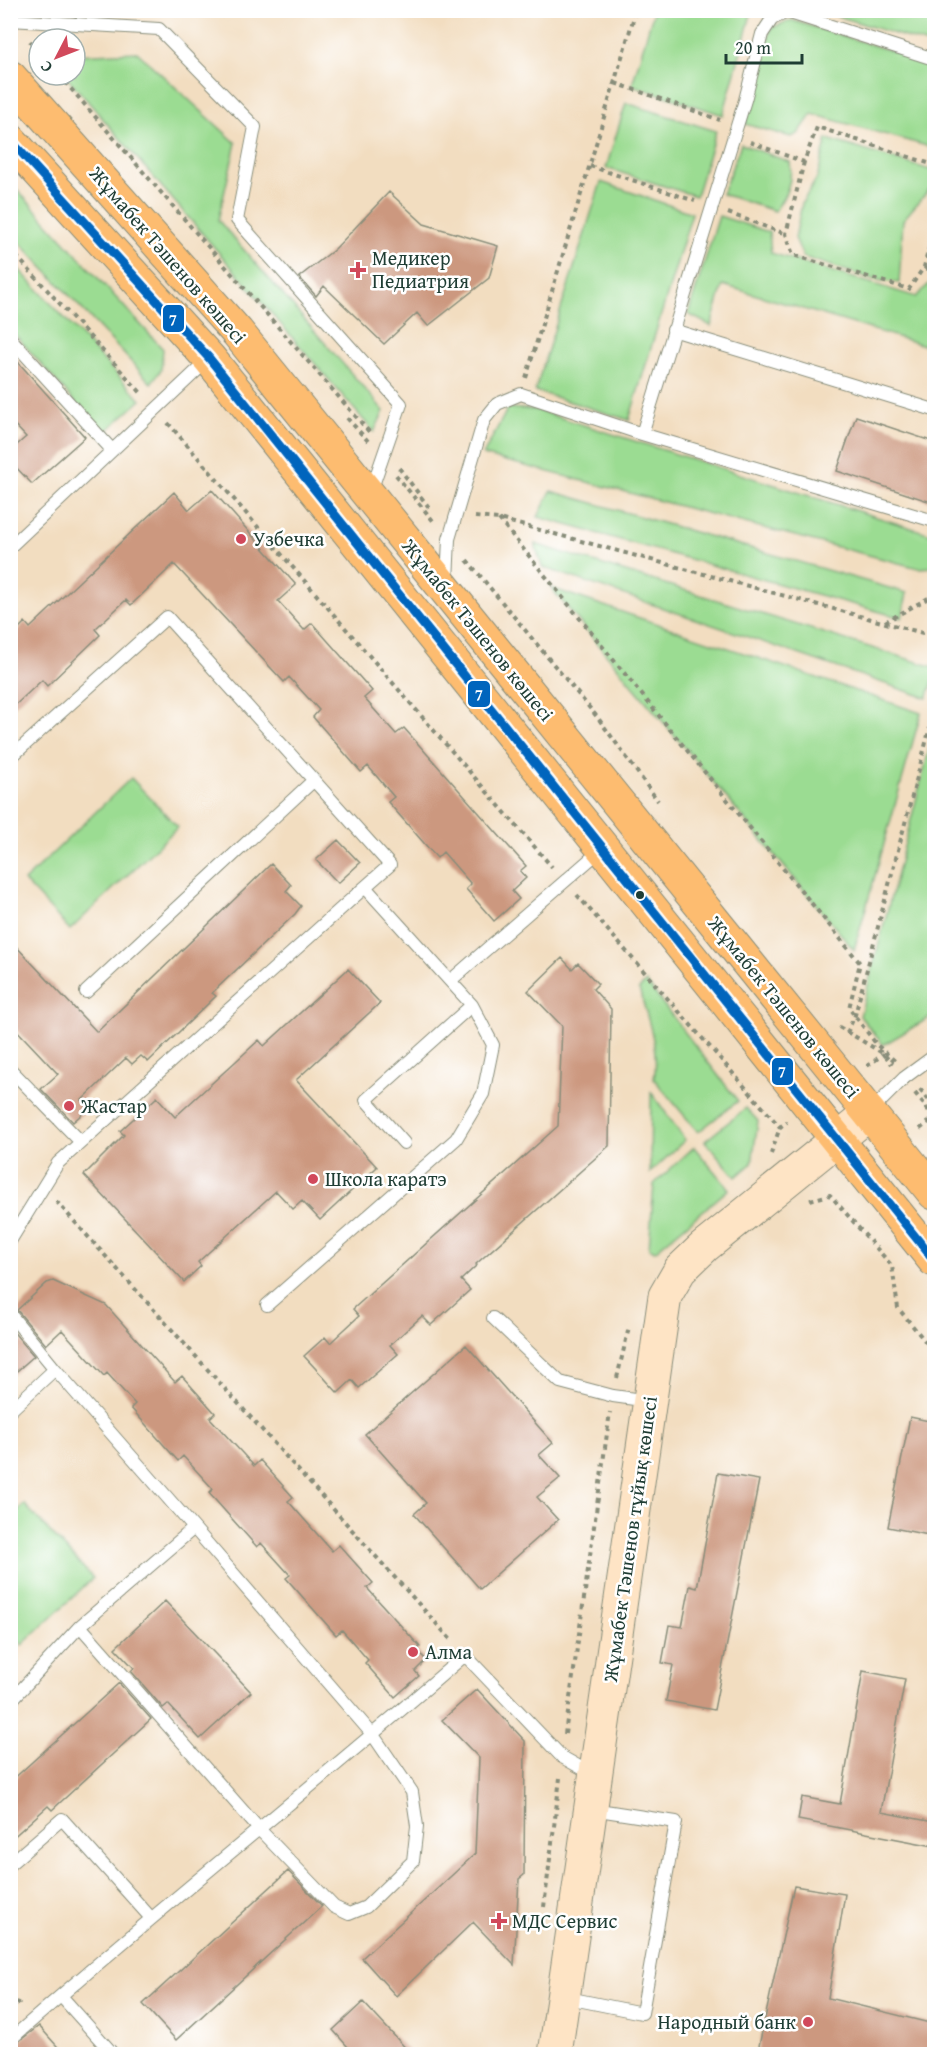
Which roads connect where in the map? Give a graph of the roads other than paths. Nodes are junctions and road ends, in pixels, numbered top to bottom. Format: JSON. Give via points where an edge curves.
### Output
{"nodes":[{"id":1,"x":10,"y":20,"type":"edge"},
{"id":2,"x":934,"y":59,"type":"edge"},
{"id":3,"x":10,"y":76,"type":"edge"},
{"id":4,"x":10,"y":140,"type":"edge"},
{"id":5,"x":673,"y":330,"type":"junction"},
{"id":6,"x":10,"y":338,"type":"edge"},
{"id":7,"x":210,"y":358,"type":"junction"},
{"id":8,"x":934,"y":410,"type":"edge"},
{"id":9,"x":642,"y":434,"type":"junction"},
{"id":10,"x":112,"y":450,"type":"junction"},
{"id":11,"x":369,"y":496,"type":"junction"},
{"id":12,"x":934,"y":521,"type":"edge"},
{"id":13,"x":10,"y":547,"type":"edge"},
{"id":14,"x":447,"y":591,"type":"junction"},
{"id":15,"x":10,"y":758,"type":"edge"},
{"id":16,"x":314,"y":780,"type":"junction"},
{"id":17,"x":603,"y":848,"type":"junction"},
{"id":18,"x":365,"y":887,"type":"junction"},
{"id":19,"x":450,"y":981,"type":"junction"},
{"id":20,"x":86,"y":992,"type":"dead end"},
{"id":21,"x":472,"y":1005,"type":"junction"},
{"id":22,"x":934,"y":1056,"type":"edge"},
{"id":23,"x":10,"y":1068,"type":"edge"},
{"id":24,"x":870,"y":1113,"type":"junction"},
{"id":25,"x":836,"y":1139,"type":"junction"},
{"id":26,"x":80,"y":1141,"type":"junction"},
{"id":27,"x":404,"y":1143,"type":"dead end"},
{"id":28,"x":934,"y":1193,"type":"edge"},
{"id":29,"x":10,"y":1241,"type":"edge"},
{"id":30,"x":934,"y":1260,"type":"edge"},
{"id":31,"x":267,"y":1305,"type":"dead end"},
{"id":32,"x":10,"y":1314,"type":"edge"},
{"id":33,"x":493,"y":1318,"type":"dead end"},
{"id":34,"x":55,"y":1369,"type":"junction"},
{"id":35,"x":650,"y":1401,"type":"junction"},
{"id":36,"x":10,"y":1410,"type":"edge"},
{"id":37,"x":194,"y":1528,"type":"junction"},
{"id":38,"x":80,"y":1626,"type":"junction"},
{"id":39,"x":10,"y":1702,"type":"edge"},
{"id":40,"x":373,"y":1735,"type":"junction"},
{"id":41,"x":597,"y":1776,"type":"junction"},
{"id":42,"x":592,"y":1809,"type":"junction"},
{"id":43,"x":259,"y":1829,"type":"junction"},
{"id":44,"x":10,"y":1864,"type":"edge"},
{"id":45,"x":151,"y":1918,"type":"junction"},
{"id":46,"x":61,"y":1996,"type":"junction"},
{"id":47,"x":563,"y":1997,"type":"junction"},
{"id":48,"x":10,"y":2040,"type":"edge"},
{"id":49,"x":113,"y":2055,"type":"edge"},
{"id":50,"x":555,"y":2055,"type":"edge"}],
"edges":[{"from":1,"to":11,"type":"lane","via":[[159,29],[255,127],[237,220],[401,404]]},
{"from":2,"to":5,"type":"lane","via":[[787,12],[772,19],[762,34],[736,132]]},
{"from":3,"to":11,"type":"main road","name":"Жұмабек Тәшенов көшесі","via":[[237,332]]},
{"from":4,"to":7,"type":"main road","name":"Жұмабек Тәшенов көшесі"},
{"from":5,"to":8,"type":"lane"},
{"from":5,"to":9,"type":"lane"},
{"from":6,"to":10,"type":"lane"},
{"from":7,"to":10,"type":"lane"},
{"from":7,"to":17,"type":"main road","name":"Жұмабек Тәшенов көшесі"},
{"from":9,"to":12,"type":"lane"},
{"from":9,"to":14,"type":"lane","via":[[521,394],[497,405],[484,420],[449,538]]},
{"from":10,"to":13,"type":"lane"},
{"from":11,"to":14,"type":"main road","name":"Жұмабек Тәшенов көшесі"},
{"from":14,"to":24,"type":"main road","name":"Жұмабек Тәшенов көшесі"},
{"from":15,"to":16,"type":"lane","via":[[167,617]]},
{"from":16,"to":18,"type":"lane","via":[[390,865]]},
{"from":16,"to":20,"type":"lane"},
{"from":17,"to":19,"type":"lane"},
{"from":17,"to":25,"type":"main road","name":"Жұмабек Тәшенов көшесі"},
{"from":18,"to":19,"type":"lane"},
{"from":18,"to":26,"type":"lane"},
{"from":19,"to":21,"type":"lane"},
{"from":21,"to":27,"type":"lane","via":[[366,1101]]},
{"from":21,"to":31,"type":"lane","via":[[493,1045],[483,1094],[456,1139]]},
{"from":22,"to":24,"type":"lane","via":[[909,1074]]},
{"from":23,"to":26,"type":"lane"},
{"from":24,"to":25,"type":"street","name":"Жұмабек Тәшенов тұйық көшесі"},
{"from":24,"to":28,"type":"main road","name":"Жұмабек Тәшенов көшесі"},
{"from":25,"to":30,"type":"main road","name":"Жұмабек Тәшенов көшесі"},
{"from":25,"to":35,"type":"street","name":"Жұмабек Тәшенов тұйық көшесі","via":[[681,1270],[665,1296]]},
{"from":26,"to":29,"type":"lane","via":[[58,1163]]},
{"from":32,"to":34,"type":"lane"},
{"from":33,"to":35,"type":"lane","via":[[560,1382]]},
{"from":34,"to":36,"type":"lane"},
{"from":34,"to":37,"type":"lane"},
{"from":35,"to":41,"type":"street","name":"Жұмабек Тәшенов тұйық көшесі"},
{"from":37,"to":38,"type":"lane"},
{"from":37,"to":40,"type":"lane"},
{"from":38,"to":39,"type":"lane"},
{"from":38,"to":43,"type":"lane"},
{"from":40,"to":41,"type":"lane","via":[[465,1655],[562,1757]]},
{"from":40,"to":43,"type":"lane"},
{"from":40,"to":43,"type":"lane","via":[[412,1792],[417,1826],[413,1861],[366,1907],[349,1914],[334,1907]]},
{"from":41,"to":42,"type":"street","name":"Жұмабек Тәшенов тұйық көшесі"},
{"from":42,"to":47,"type":"street","name":"Жұмабек Тәшенов тұйық көшесі"},
{"from":42,"to":47,"type":"lane","via":[[676,1822],[642,2013]]},
{"from":43,"to":45,"type":"lane"},
{"from":44,"to":45,"type":"lane","via":[[62,1819]]},
{"from":45,"to":46,"type":"lane"},
{"from":46,"to":48,"type":"lane"},
{"from":46,"to":49,"type":"lane"},
{"from":47,"to":50,"type":"street","name":"Жұмабек Тәшенов тұйық көшесі"}]}
